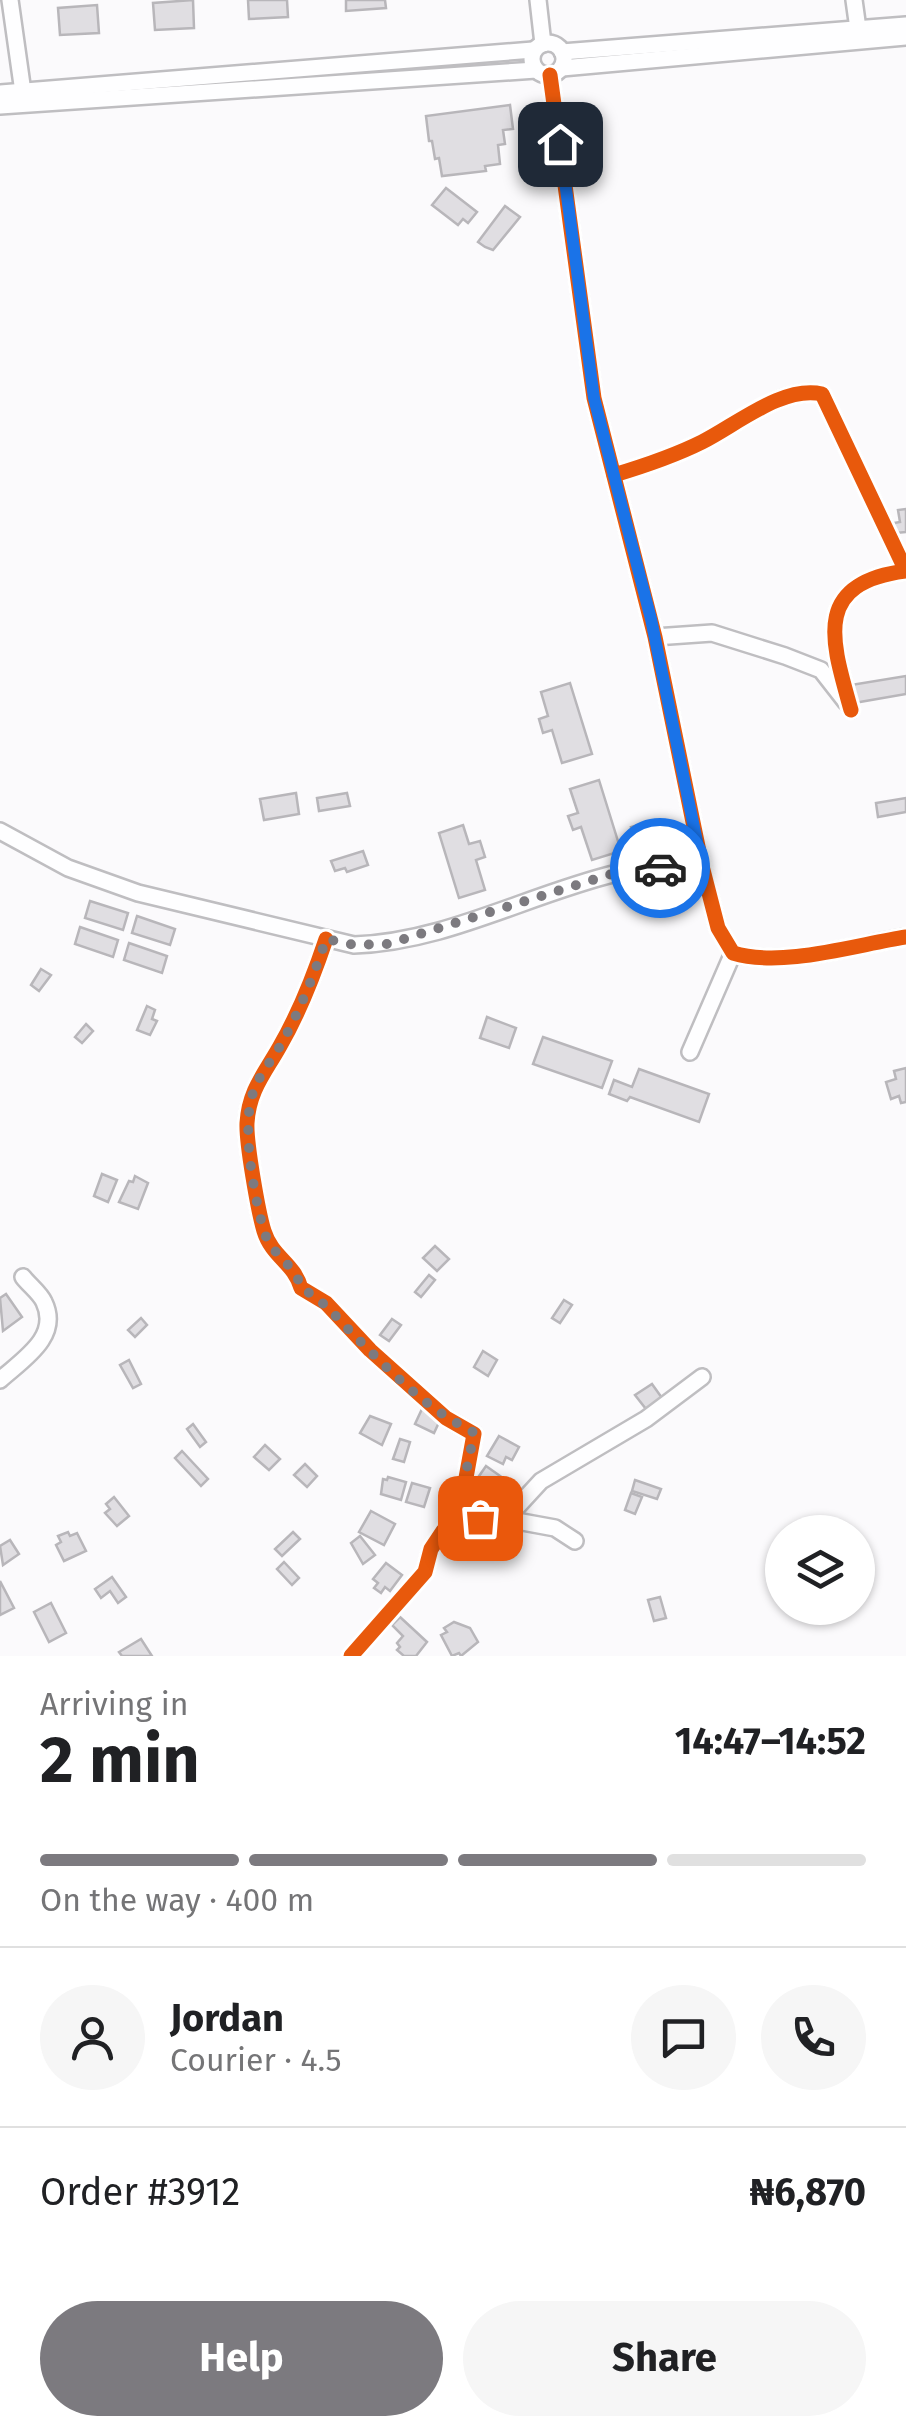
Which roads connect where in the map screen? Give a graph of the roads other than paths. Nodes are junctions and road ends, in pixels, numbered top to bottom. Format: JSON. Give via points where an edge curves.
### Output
{"nodes":[{"id":1,"x":10,"y":0,"type":"edge"},
{"id":2,"x":538,"y":0,"type":"edge"},
{"id":3,"x":854,"y":0,"type":"edge"},
{"id":4,"x":906,"y":25,"type":"edge"},
{"id":5,"x":858,"y":35,"type":"junction"},
{"id":6,"x":906,"y":37,"type":"edge"},
{"id":7,"x":538,"y":47,"type":"junction"},
{"id":8,"x":552,"y":66,"type":"junction"},
{"id":9,"x":23,"y":92,"type":"junction"},
{"id":10,"x":0,"y":93,"type":"edge"},
{"id":11,"x":0,"y":106,"type":"edge"},
{"id":12,"x":614,"y":475,"type":"junction"},
{"id":13,"x":655,"y":637,"type":"junction"},
{"id":14,"x":0,"y":831,"type":"edge"},
{"id":15,"x":702,"y":866,"type":"junction"},
{"id":16,"x":906,"y":937,"type":"edge"},
{"id":17,"x":326,"y":939,"type":"junction"},
{"id":18,"x":733,"y":954,"type":"junction"},
{"id":19,"x":690,"y":1052,"type":"dead end"},
{"id":20,"x":23,"y":1277,"type":"dead end"},
{"id":21,"x":702,"y":1377,"type":"dead end"},
{"id":22,"x":0,"y":1380,"type":"edge"},
{"id":23,"x":459,"y":1516,"type":"junction"},
{"id":24,"x":506,"y":1519,"type":"junction"},
{"id":25,"x":575,"y":1540,"type":"dead end"},
{"id":26,"x":351,"y":1656,"type":"edge"}],
"edges":[{"from":1,"to":9,"type":"street"},
{"from":2,"to":7,"type":"street"},
{"from":3,"to":5,"type":"street"},
{"from":4,"to":5,"type":"street"},
{"from":5,"to":6,"type":"street"},
{"from":5,"to":8,"type":"street"},
{"from":7,"to":8,"type":"street","via":[[531,60]]},
{"from":7,"to":8,"type":"street","via":[[556,44]]},
{"from":7,"to":9,"type":"street"},
{"from":8,"to":11,"type":"street"},
{"from":8,"to":12,"type":"street","via":[[594,398]]},
{"from":9,"to":10,"type":"street"},
{"from":12,"to":13,"type":"street"},
{"from":12,"to":13,"type":"street","via":[[662,460],[792,396],[822,394],[906,571],[853,589],[839,609],[833,637],[851,710],[821,670],[712,634]]},
{"from":13,"to":15,"type":"street"},
{"from":14,"to":17,"type":"street","via":[[68,868],[138,893]]},
{"from":15,"to":17,"type":"street","via":[[615,873],[388,944]]},
{"from":15,"to":18,"type":"street","via":[[718,928]]},
{"from":16,"to":18,"type":"street","via":[[782,958]]},
{"from":17,"to":23,"type":"street","via":[[252,1096],[246,1126],[263,1226],[270,1249],[298,1275],[301,1288],[326,1302],[446,1418],[472,1431]]},
{"from":18,"to":19,"type":"street"},
{"from":20,"to":22,"type":"street","via":[[44,1302],[46,1332]]},
{"from":21,"to":24,"type":"street","via":[[646,1420],[540,1481]]},
{"from":23,"to":24,"type":"street"},
{"from":23,"to":26,"type":"street","via":[[443,1530],[425,1572]]},
{"from":24,"to":25,"type":"street","via":[[556,1528]]}]}
